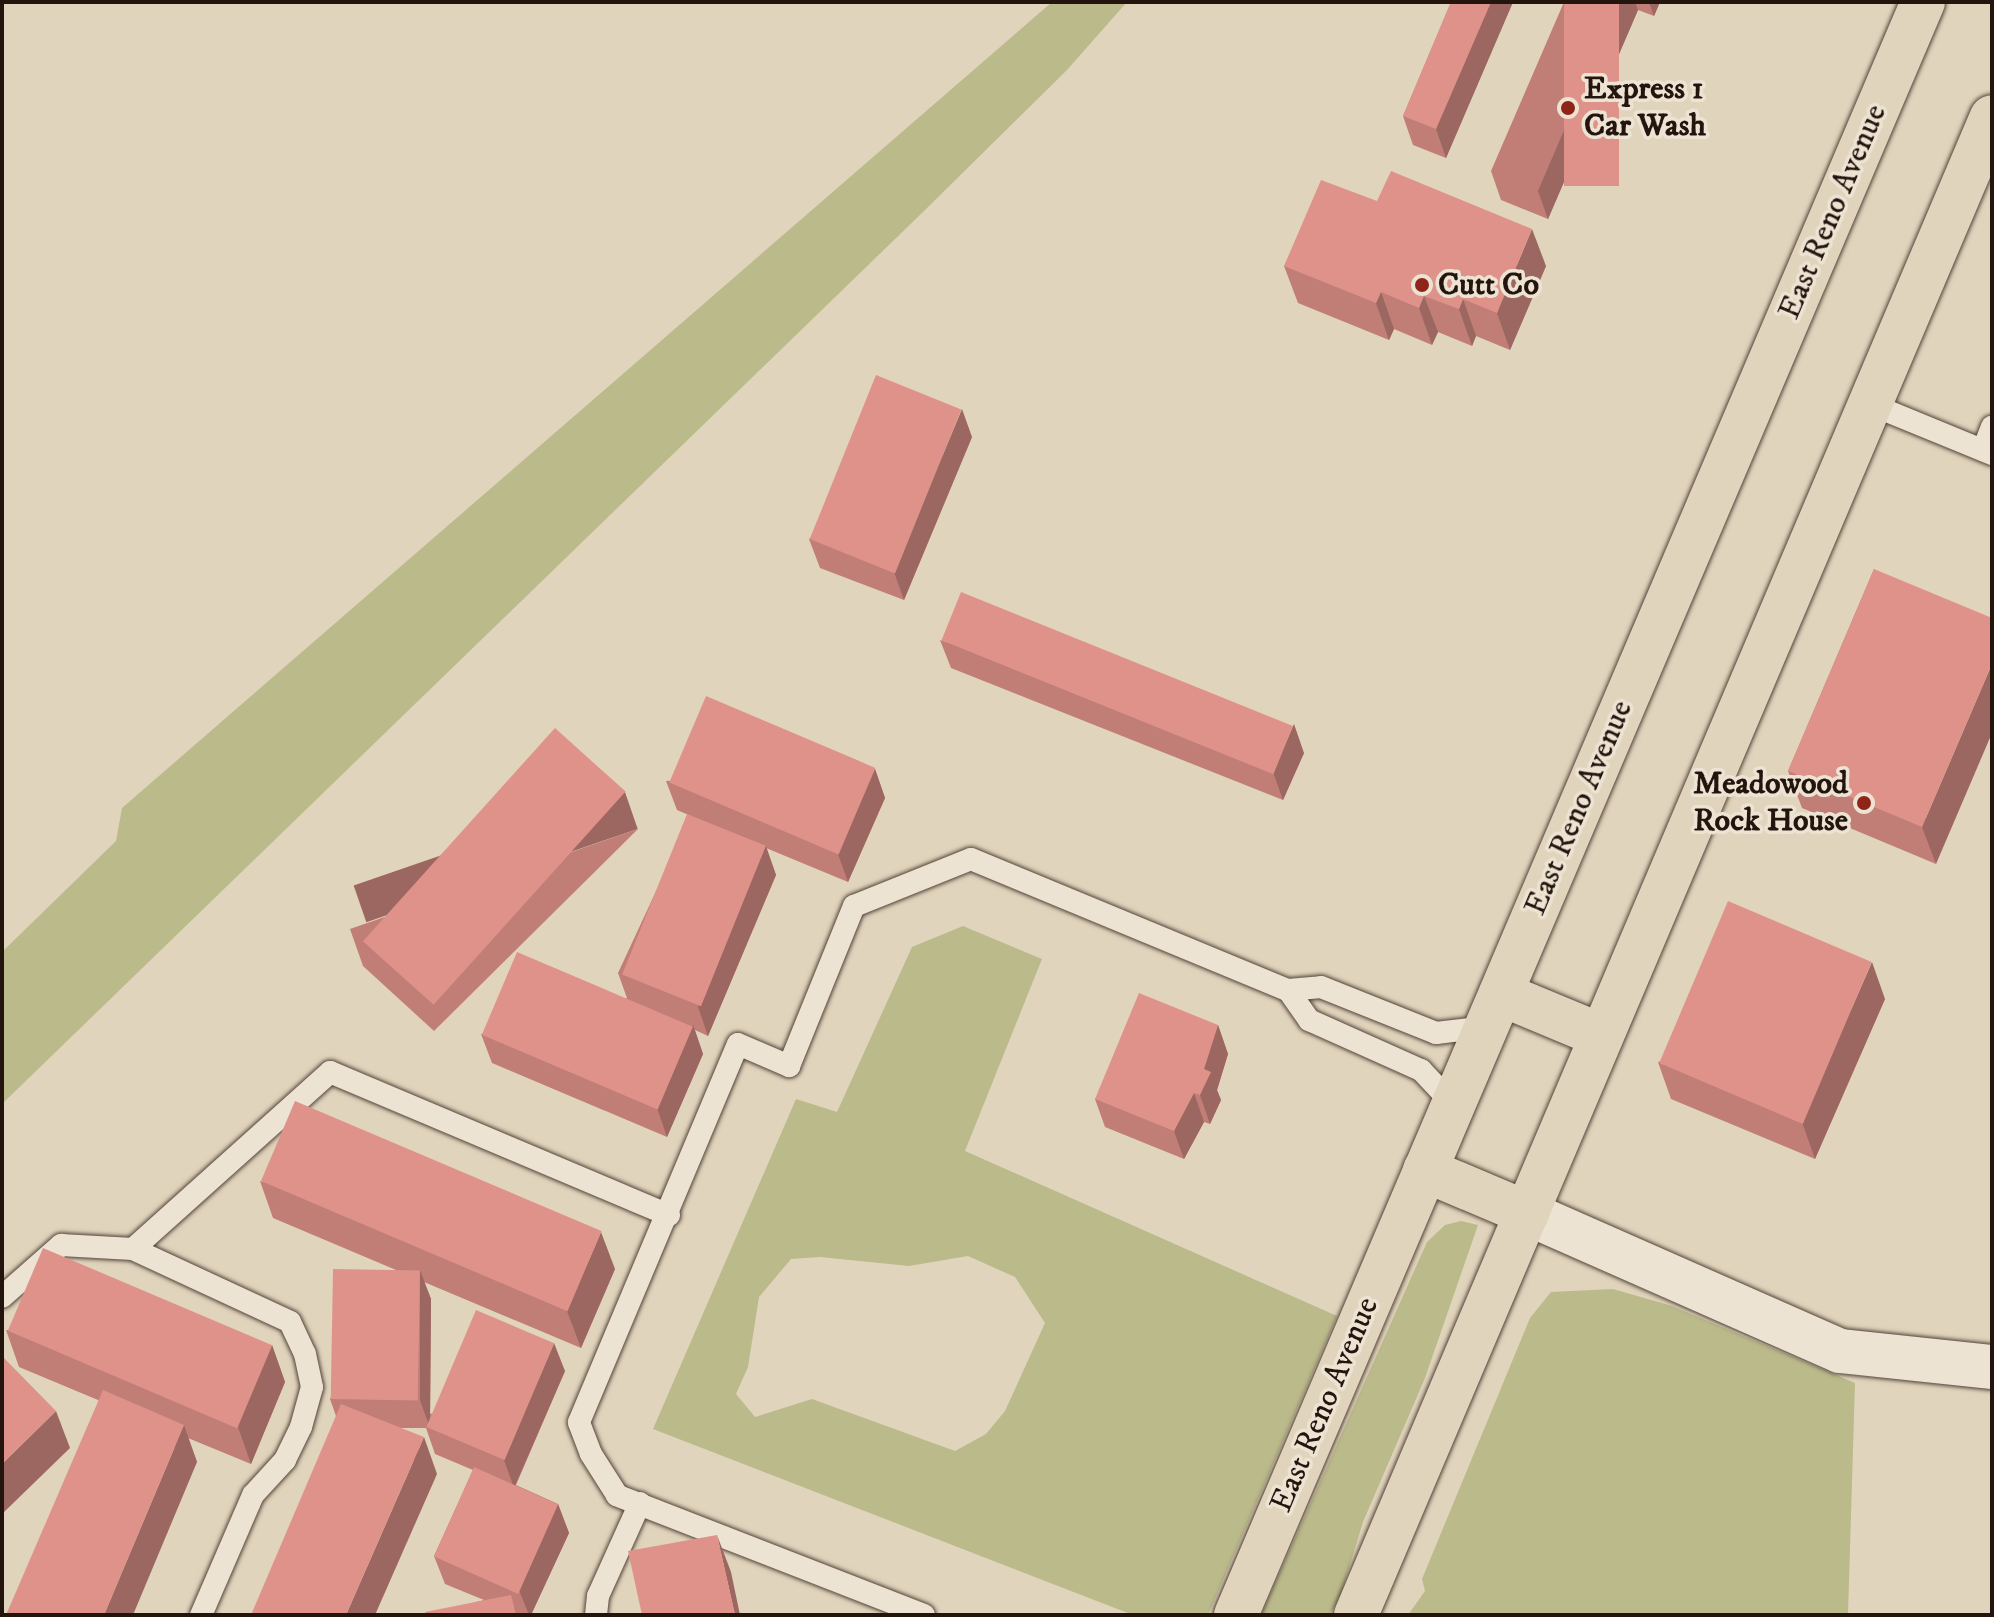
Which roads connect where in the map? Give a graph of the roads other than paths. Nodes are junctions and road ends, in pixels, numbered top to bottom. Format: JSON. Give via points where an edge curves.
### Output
{"nodes":[{"id":1,"x":1923,"y":2,"type":"edge"},
{"id":2,"x":1992,"y":117,"type":"edge"},
{"id":3,"x":1870,"y":404,"type":"junction"},
{"id":4,"x":1992,"y":427,"type":"edge"},
{"id":5,"x":1987,"y":452,"type":"edge"},
{"id":6,"x":1288,"y":990,"type":"junction"},
{"id":7,"x":1493,"y":1010,"type":"junction"},
{"id":8,"x":1602,"y":1036,"type":"junction"},
{"id":9,"x":1454,"y":1105,"type":"junction"},
{"id":10,"x":1425,"y":1170,"type":"junction"},
{"id":11,"x":1527,"y":1213,"type":"junction"},
{"id":12,"x":669,"y":1215,"type":"junction"},
{"id":13,"x":133,"y":1249,"type":"junction"},
{"id":14,"x":2,"y":1297,"type":"edge"},
{"id":15,"x":1992,"y":1367,"type":"edge"},
{"id":16,"x":640,"y":1503,"type":"junction"},
{"id":17,"x":201,"y":1615,"type":"edge"},
{"id":18,"x":596,"y":1615,"type":"edge"},
{"id":19,"x":924,"y":1615,"type":"edge"},
{"id":20,"x":1236,"y":1615,"type":"edge"},
{"id":21,"x":1356,"y":1615,"type":"edge"}],
"edges":[{"from":1,"to":7,"type":"main road","name":"East Reno Avenue"},
{"from":2,"to":3,"type":"main road"},
{"from":3,"to":5,"type":"lane"},
{"from":3,"to":8,"type":"main road"},
{"from":4,"to":5,"type":"lane"},
{"from":6,"to":7,"type":"lane","via":[[1321,987],[1436,1033]]},
{"from":6,"to":9,"type":"lane","via":[[1309,1020],[1421,1070]]},
{"from":6,"to":12,"type":"lane","via":[[971,859],[854,906],[789,1066],[738,1044]]},
{"from":7,"to":8,"type":"main road"},
{"from":7,"to":9,"type":"main road","name":"East Reno Avenue"},
{"from":8,"to":11,"type":"main road"},
{"from":9,"to":10,"type":"main road","name":"East Reno Avenue"},
{"from":10,"to":11,"type":"main road"},
{"from":10,"to":20,"type":"main road","name":"East Reno Avenue"},
{"from":11,"to":15,"type":"street","via":[[1840,1351]]},
{"from":11,"to":21,"type":"main road"},
{"from":12,"to":13,"type":"lane","via":[[330,1072]]},
{"from":12,"to":16,"type":"lane","via":[[579,1422],[591,1454],[617,1495]]},
{"from":13,"to":14,"type":"lane","via":[[61,1245]]},
{"from":13,"to":17,"type":"lane","via":[[290,1322],[312,1387],[285,1460],[253,1495]]},
{"from":16,"to":18,"type":"lane","via":[[598,1596]]},
{"from":16,"to":19,"type":"lane"}]}
